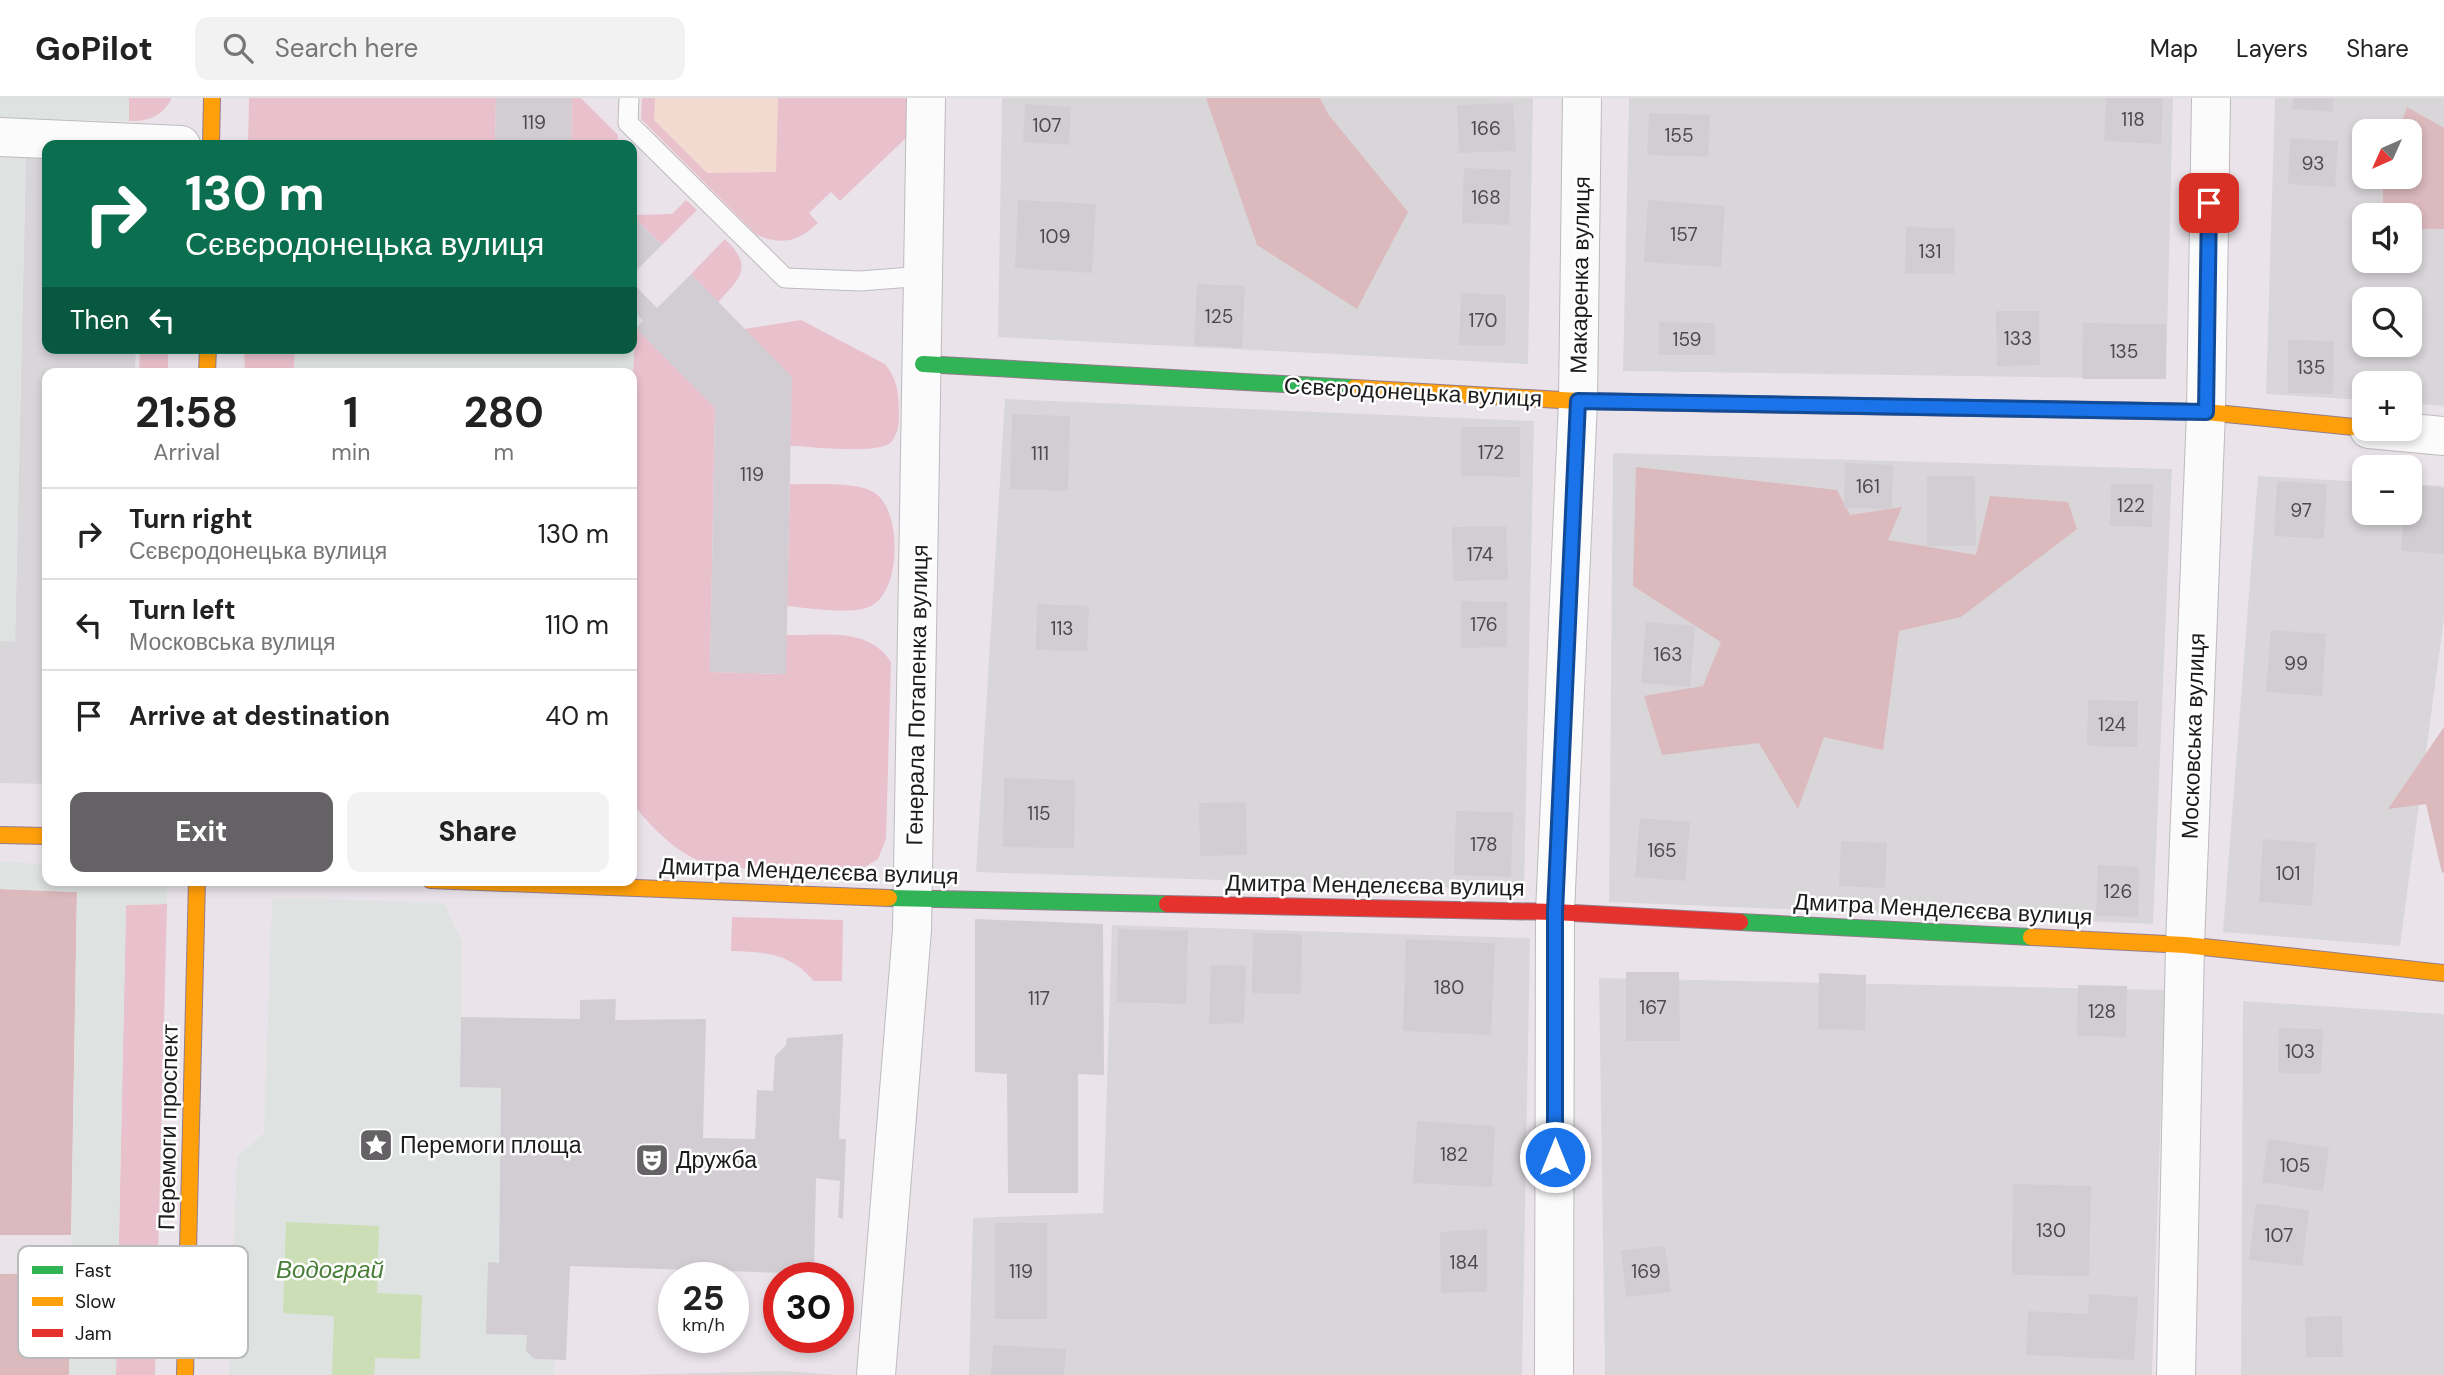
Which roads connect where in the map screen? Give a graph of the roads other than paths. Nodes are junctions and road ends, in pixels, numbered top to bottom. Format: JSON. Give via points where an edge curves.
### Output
{"nodes":[{"id":1,"x":212,"y":98,"type":"edge"},
{"id":2,"x":629,"y":98,"type":"edge"},
{"id":3,"x":926,"y":98,"type":"edge"},
{"id":4,"x":1582,"y":98,"type":"edge"},
{"id":5,"x":2211,"y":98,"type":"edge"},
{"id":6,"x":0,"y":137,"type":"edge"},
{"id":7,"x":68,"y":140,"type":"edge"},
{"id":8,"x":211,"y":140,"type":"edge"},
{"id":9,"x":924,"y":276,"type":"junction"},
{"id":10,"x":923,"y":364,"type":"junction"},
{"id":11,"x":1578,"y":401,"type":"junction"},
{"id":12,"x":2206,"y":412,"type":"junction"},
{"id":13,"x":2352,"y":427,"type":"edge"},
{"id":14,"x":2422,"y":434,"type":"edge"},
{"id":15,"x":2444,"y":436,"type":"edge"},
{"id":16,"x":0,"y":835,"type":"edge"},
{"id":17,"x":42,"y":836,"type":"edge"},
{"id":18,"x":637,"y":885,"type":"edge"},
{"id":19,"x":197,"y":886,"type":"edge"},
{"id":20,"x":912,"y":899,"type":"junction"},
{"id":21,"x":1555,"y":912,"type":"junction"},
{"id":22,"x":2185,"y":945,"type":"junction"},
{"id":23,"x":2444,"y":973,"type":"edge"},
{"id":24,"x":188,"y":1246,"type":"edge"},
{"id":25,"x":876,"y":1375,"type":"edge"},
{"id":26,"x":1554,"y":1375,"type":"edge"},
{"id":27,"x":2176,"y":1375,"type":"edge"}],
"edges":[{"from":1,"to":8,"type":"street"},
{"from":2,"to":9,"type":"lane","via":[[628,123],[785,278],[860,281]]},
{"from":3,"to":9,"type":"street","name":"Генерала Потапенка вулиця"},
{"from":4,"to":11,"type":"street","name":"Макаренка вулиця"},
{"from":5,"to":12,"type":"street","name":"Московська вулиця"},
{"from":6,"to":7,"type":"street"},
{"from":9,"to":10,"type":"street","name":"Генерала Потапенка вулиця"},
{"from":10,"to":11,"type":"street","name":"Сєвєродонецька вулиця"},
{"from":10,"to":20,"type":"street","name":"Генерала Потапенка вулиця"},
{"from":11,"to":12,"type":"street","name":"Сєвєродонецька вулиця"},
{"from":11,"to":21,"type":"street","name":"Макаренка вулиця"},
{"from":12,"to":13,"type":"street","name":"Сєвєродонецька вулиця"},
{"from":12,"to":22,"type":"street","name":"Московська вулиця"},
{"from":14,"to":15,"type":"street","name":"Сєвєродонецька вулиця"},
{"from":16,"to":17,"type":"street"},
{"from":18,"to":20,"type":"street","name":"Дмитра Менделєєва вулиця"},
{"from":19,"to":24,"type":"street","name":"Перемоги проспект"},
{"from":20,"to":21,"type":"street","name":"Дмитра Менделєєва вулиця"},
{"from":20,"to":25,"type":"street","name":"Генерала Потапенка вулиця"},
{"from":21,"to":22,"type":"street","name":"Дмитра Менделєєва вулиця"},
{"from":21,"to":26,"type":"street","name":"Макаренка вулиця"},
{"from":22,"to":23,"type":"street","name":"Дмитра Менделєєва вулиця"},
{"from":22,"to":27,"type":"street","name":"Московська вулиця"}]}
